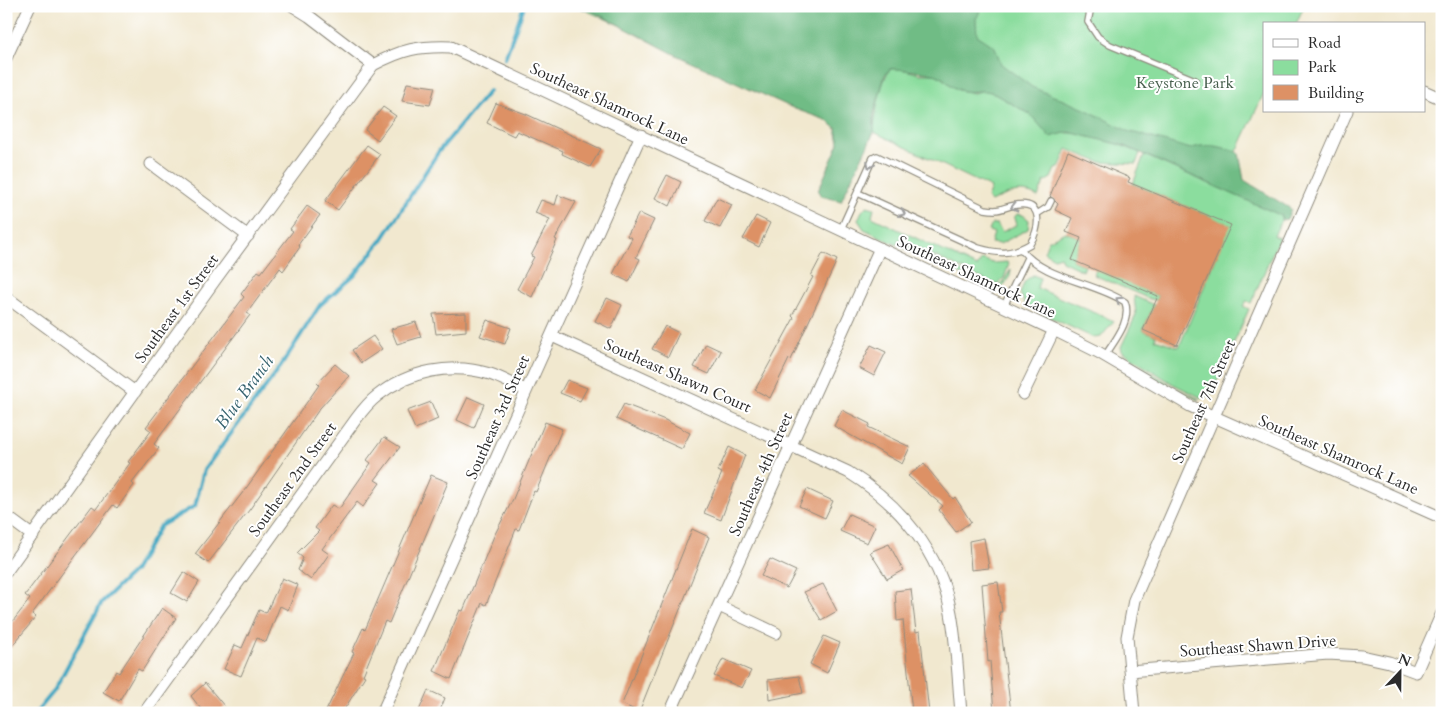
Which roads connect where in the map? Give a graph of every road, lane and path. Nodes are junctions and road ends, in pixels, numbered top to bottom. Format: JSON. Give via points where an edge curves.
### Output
{"nodes":[{"id":1,"x":30,"y":6,"type":"edge"},
{"id":2,"x":294,"y":6,"type":"edge"},
{"id":3,"x":1092,"y":6,"type":"edge"},
{"id":4,"x":6,"y":58,"type":"edge"},
{"id":5,"x":373,"y":65,"type":"junction"},
{"id":6,"x":1195,"y":80,"type":"dead end"},
{"id":7,"x":1426,"y":92,"type":"edge"},
{"id":8,"x":1442,"y":99,"type":"edge"},
{"id":9,"x":1347,"y":112,"type":"edge"},
{"id":10,"x":641,"y":135,"type":"junction"},
{"id":11,"x":151,"y":164,"type":"dead end"},
{"id":12,"x":858,"y":193,"type":"junction"},
{"id":13,"x":1051,"y":201,"type":"dead end"},
{"id":14,"x":1037,"y":214,"type":"junction"},
{"id":15,"x":841,"y":228,"type":"junction"},
{"id":16,"x":248,"y":236,"type":"junction"},
{"id":17,"x":880,"y":248,"type":"junction"},
{"id":18,"x":1021,"y":249,"type":"junction"},
{"id":19,"x":1027,"y":258,"type":"junction"},
{"id":20,"x":6,"y":297,"type":"edge"},
{"id":21,"x":1004,"y":306,"type":"junction"},
{"id":22,"x":1054,"y":330,"type":"junction"},
{"id":23,"x":552,"y":336,"type":"junction"},
{"id":24,"x":1105,"y":356,"type":"junction"},
{"id":25,"x":526,"y":390,"type":"junction"},
{"id":26,"x":135,"y":392,"type":"junction"},
{"id":27,"x":1023,"y":394,"type":"dead end"},
{"id":28,"x":1214,"y":416,"type":"junction"},
{"id":29,"x":790,"y":444,"type":"junction"},
{"id":30,"x":6,"y":516,"type":"edge"},
{"id":31,"x":1442,"y":518,"type":"edge"},
{"id":32,"x":33,"y":536,"type":"junction"},
{"id":33,"x":6,"y":572,"type":"edge"},
{"id":34,"x":719,"y":606,"type":"junction"},
{"id":35,"x":1442,"y":613,"type":"edge"},
{"id":36,"x":776,"y":633,"type":"dead end"},
{"id":37,"x":1130,"y":671,"type":"junction"},
{"id":38,"x":144,"y":713,"type":"edge"},
{"id":39,"x":382,"y":713,"type":"edge"},
{"id":40,"x":670,"y":713,"type":"edge"},
{"id":41,"x":961,"y":713,"type":"edge"},
{"id":42,"x":1134,"y":713,"type":"edge"}],
"edges":[{"from":1,"to":4,"type":"street"},
{"from":2,"to":5,"type":"street"},
{"from":3,"to":6,"type":"lane","via":[[1088,22],[1098,37]]},
{"from":5,"to":10,"type":"street","name":"Southeast Shamrock Lane","via":[[398,52],[427,46],[452,47]]},
{"from":5,"to":16,"type":"street","name":"Southeast 1st Street"},
{"from":7,"to":8,"type":"street"},
{"from":9,"to":28,"type":"street","name":"Southeast 7th Street"},
{"from":10,"to":15,"type":"street","name":"Southeast Shamrock Lane"},
{"from":10,"to":23,"type":"street","name":"Southeast 3rd Street"},
{"from":11,"to":16,"type":"street"},
{"from":14,"to":12,"type":"lane","one_way":true,"via":[[1032,208],[1016,204],[997,211],[985,209],[877,156],[873,158]]},
{"from":12,"to":15,"type":"lane"},
{"from":12,"to":18,"type":"lane","one_way":true,"via":[[978,248],[999,254]]},
{"from":13,"to":14,"type":"lane"},
{"from":14,"to":18,"type":"lane","via":[[1039,225],[1035,236]]},
{"from":15,"to":17,"type":"street","name":"Southeast Shamrock Lane"},
{"from":16,"to":26,"type":"street","name":"Southeast 1st Street"},
{"from":17,"to":21,"type":"street","name":"Southeast Shamrock Lane"},
{"from":17,"to":29,"type":"street","name":"Southeast 4th Street"},
{"from":18,"to":19,"type":"lane"},
{"from":19,"to":21,"type":"lane"},
{"from":24,"to":19,"type":"lane","one_way":true,"via":[[1126,320],[1128,309],[1125,302]]},
{"from":20,"to":26,"type":"street"},
{"from":21,"to":22,"type":"street","name":"Southeast Shamrock Lane"},
{"from":22,"to":24,"type":"street","name":"Southeast Shamrock Lane"},
{"from":22,"to":27,"type":"street"},
{"from":23,"to":25,"type":"street","name":"Southeast 3rd Street"},
{"from":23,"to":29,"type":"street","name":"Southeast Shawn Court"},
{"from":24,"to":28,"type":"street","name":"Southeast Shamrock Lane","via":[[1190,406]]},
{"from":25,"to":38,"type":"street","name":"Southeast 2nd Street","via":[[490,374],[464,369],[409,376],[376,396],[356,418]]},
{"from":25,"to":39,"type":"street","name":"Southeast 3rd Street"},
{"from":26,"to":32,"type":"street","name":"Southeast 1st Street"},
{"from":28,"to":31,"type":"street","name":"Southeast Shamrock Lane"},
{"from":28,"to":37,"type":"street","name":"Southeast 7th Street","via":[[1134,600],[1127,637]]},
{"from":29,"to":34,"type":"street","name":"Southeast 4th Street"},
{"from":29,"to":41,"type":"street","name":"Southeast Shawn Court","via":[[873,488],[921,540],[940,574],[951,613]]},
{"from":30,"to":32,"type":"street"},
{"from":32,"to":33,"type":"street","name":"Southeast 1st Street"},
{"from":34,"to":36,"type":"street"},
{"from":34,"to":40,"type":"street","name":"Southeast 4th Street"},
{"from":35,"to":37,"type":"street","name":"Southeast Shawn Drive","via":[[1416,672],[1362,656],[1328,654]]},
{"from":37,"to":42,"type":"street","name":"Southeast 7th Street"}]}
